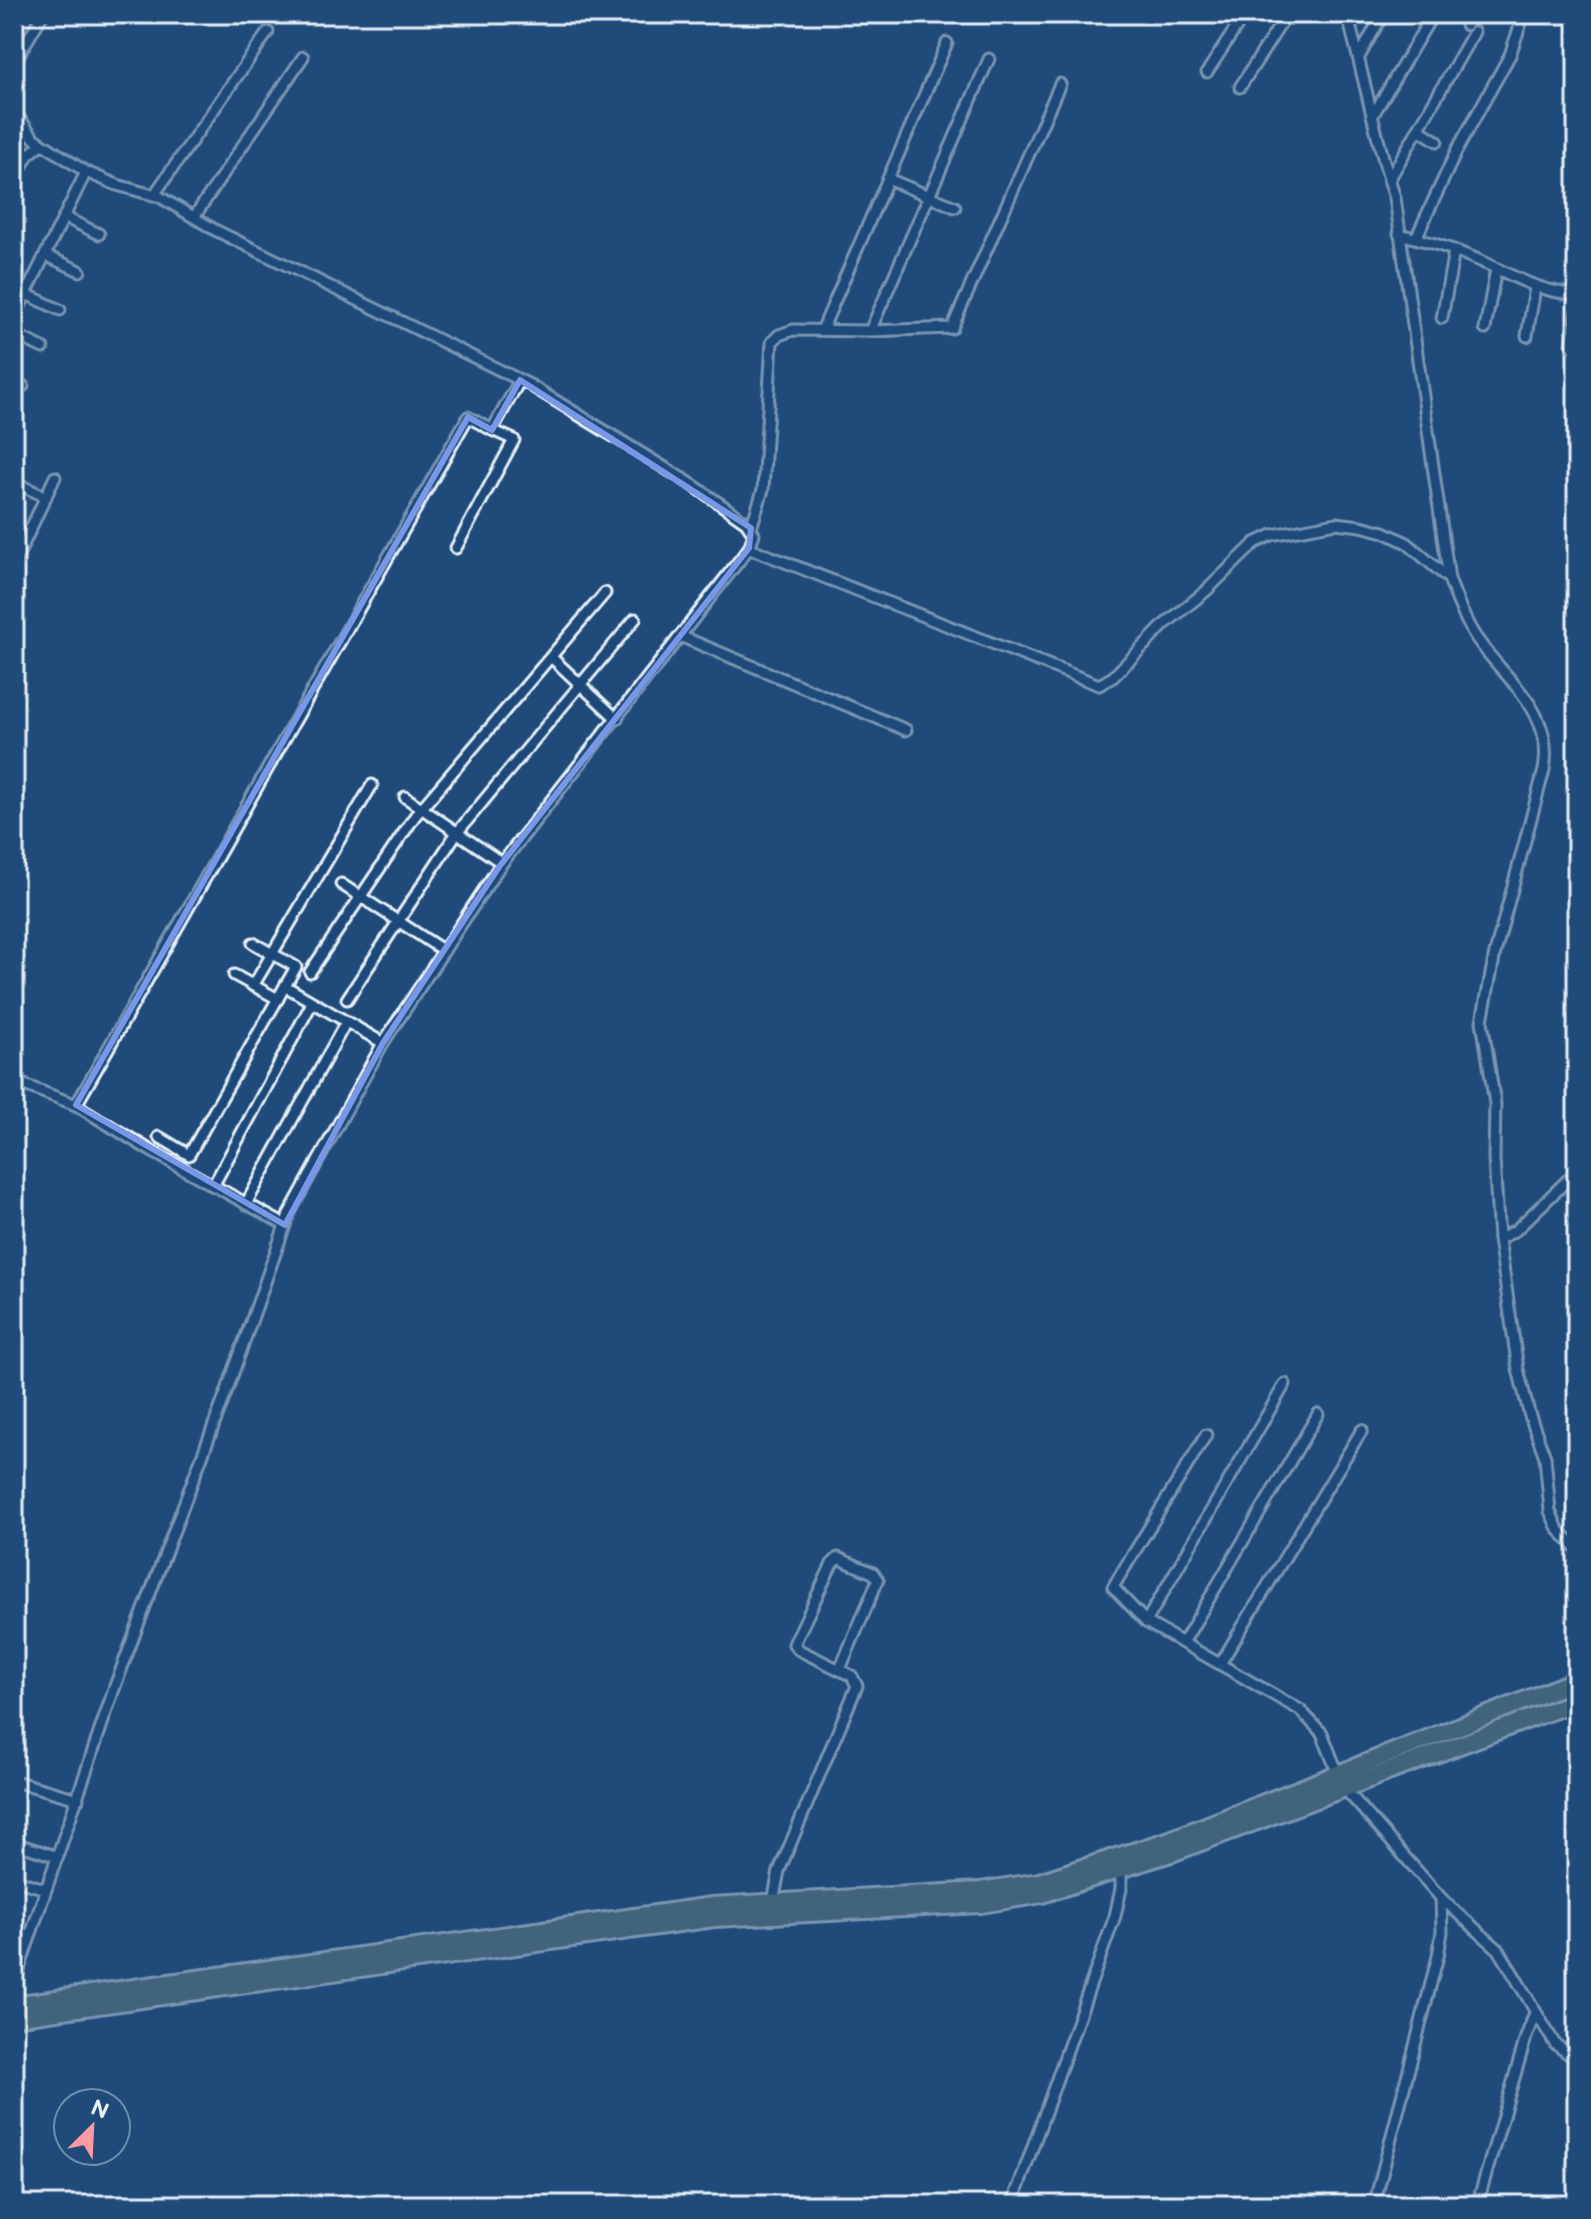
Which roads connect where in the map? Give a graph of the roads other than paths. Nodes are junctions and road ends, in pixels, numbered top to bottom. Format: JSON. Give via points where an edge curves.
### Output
{"nodes":[{"id":1,"x":43,"y":14,"type":"edge"},
{"id":2,"x":1245,"y":14,"type":"edge"},
{"id":3,"x":1287,"y":14,"type":"edge"},
{"id":4,"x":1347,"y":14,"type":"edge"},
{"id":5,"x":1383,"y":14,"type":"edge"},
{"id":6,"x":1470,"y":14,"type":"edge"},
{"id":7,"x":1524,"y":14,"type":"edge"},
{"id":8,"x":1430,"y":19,"type":"dead end"},
{"id":9,"x":268,"y":32,"type":"dead end"},
{"id":10,"x":947,"y":43,"type":"dead end"},
{"id":11,"x":303,"y":57,"type":"dead end"},
{"id":12,"x":1359,"y":57,"type":"junction"},
{"id":13,"x":989,"y":59,"type":"dead end"},
{"id":14,"x":14,"y":63,"type":"edge"},
{"id":15,"x":1207,"y":72,"type":"dead end"},
{"id":16,"x":1060,"y":84,"type":"dead end"},
{"id":17,"x":1240,"y":87,"type":"dead end"},
{"id":18,"x":14,"y":111,"type":"edge"},
{"id":19,"x":1373,"y":115,"type":"junction"},
{"id":20,"x":1418,"y":129,"type":"junction"},
{"id":21,"x":1437,"y":141,"type":"dead end"},
{"id":22,"x":42,"y":144,"type":"junction"},
{"id":23,"x":86,"y":172,"type":"junction"},
{"id":24,"x":888,"y":179,"type":"junction"},
{"id":25,"x":14,"y":180,"type":"edge"},
{"id":26,"x":1389,"y":180,"type":"junction"},
{"id":27,"x":154,"y":195,"type":"junction"},
{"id":28,"x":929,"y":196,"type":"junction"},
{"id":29,"x":955,"y":207,"type":"dead end"},
{"id":30,"x":64,"y":217,"type":"junction"},
{"id":31,"x":194,"y":217,"type":"junction"},
{"id":32,"x":99,"y":234,"type":"dead end"},
{"id":33,"x":1399,"y":234,"type":"junction"},
{"id":34,"x":1416,"y":238,"type":"junction"},
{"id":35,"x":1454,"y":251,"type":"junction"},
{"id":36,"x":45,"y":255,"type":"junction"},
{"id":37,"x":1496,"y":269,"type":"junction"},
{"id":38,"x":80,"y":271,"type":"dead end"},
{"id":39,"x":1535,"y":288,"type":"junction"},
{"id":40,"x":26,"y":294,"type":"junction"},
{"id":41,"x":1577,"y":295,"type":"edge"},
{"id":42,"x":60,"y":310,"type":"dead end"},
{"id":43,"x":1577,"y":313,"type":"edge"},
{"id":44,"x":14,"y":318,"type":"edge"},
{"id":45,"x":1442,"y":318,"type":"dead end"},
{"id":46,"x":1485,"y":329,"type":"dead end"},
{"id":47,"x":822,"y":330,"type":"junction"},
{"id":48,"x":870,"y":331,"type":"junction"},
{"id":49,"x":14,"y":334,"type":"edge"},
{"id":50,"x":1527,"y":336,"type":"dead end"},
{"id":51,"x":1572,"y":345,"type":"dead end"},
{"id":52,"x":43,"y":348,"type":"dead end"},
{"id":53,"x":520,"y":380,"type":"junction"},
{"id":54,"x":492,"y":430,"type":"junction"},
{"id":55,"x":55,"y":477,"type":"dead end"},
{"id":56,"x":14,"y":482,"type":"edge"},
{"id":57,"x":46,"y":497,"type":"junction"},
{"id":58,"x":751,"y":528,"type":"junction"},
{"id":59,"x":456,"y":548,"type":"dead end"},
{"id":60,"x":749,"y":548,"type":"junction"},
{"id":61,"x":14,"y":564,"type":"edge"},
{"id":62,"x":1449,"y":579,"type":"junction"},
{"id":63,"x":605,"y":593,"type":"dead end"},
{"id":64,"x":635,"y":619,"type":"dead end"},
{"id":65,"x":680,"y":636,"type":"junction"},
{"id":66,"x":551,"y":657,"type":"junction"},
{"id":67,"x":580,"y":684,"type":"junction"},
{"id":68,"x":617,"y":719,"type":"junction"},
{"id":69,"x":906,"y":730,"type":"dead end"},
{"id":70,"x":372,"y":785,"type":"dead end"},
{"id":71,"x":405,"y":797,"type":"dead end"},
{"id":72,"x":421,"y":808,"type":"junction"},
{"id":73,"x":457,"y":833,"type":"junction"},
{"id":74,"x":502,"y":863,"type":"junction"},
{"id":75,"x":341,"y":884,"type":"dead end"},
{"id":76,"x":360,"y":896,"type":"junction"},
{"id":77,"x":397,"y":921,"type":"junction"},
{"id":78,"x":253,"y":943,"type":"dead end"},
{"id":79,"x":444,"y":951,"type":"junction"},
{"id":80,"x":272,"y":954,"type":"junction"},
{"id":81,"x":310,"y":972,"type":"dead end"},
{"id":82,"x":234,"y":975,"type":"dead end"},
{"id":83,"x":253,"y":986,"type":"junction"},
{"id":84,"x":285,"y":986,"type":"junction"},
{"id":85,"x":278,"y":999,"type":"junction"},
{"id":86,"x":347,"y":999,"type":"dead end"},
{"id":87,"x":312,"y":1003,"type":"junction"},
{"id":88,"x":346,"y":1022,"type":"junction"},
{"id":89,"x":383,"y":1043,"type":"junction"},
{"id":90,"x":14,"y":1081,"type":"edge"},
{"id":91,"x":76,"y":1105,"type":"junction"},
{"id":92,"x":159,"y":1137,"type":"dead end"},
{"id":93,"x":1577,"y":1171,"type":"edge"},
{"id":94,"x":213,"y":1186,"type":"junction"},
{"id":95,"x":246,"y":1204,"type":"junction"},
{"id":96,"x":285,"y":1225,"type":"junction"},
{"id":97,"x":1499,"y":1239,"type":"junction"},
{"id":98,"x":1285,"y":1384,"type":"dead end"},
{"id":99,"x":1318,"y":1414,"type":"dead end"},
{"id":100,"x":1362,"y":1430,"type":"dead end"},
{"id":101,"x":1206,"y":1435,"type":"dead end"},
{"id":102,"x":1577,"y":1549,"type":"edge"},
{"id":103,"x":1146,"y":1622,"type":"junction"},
{"id":104,"x":1183,"y":1643,"type":"junction"},
{"id":105,"x":1220,"y":1664,"type":"junction"},
{"id":106,"x":840,"y":1669,"type":"junction"},
{"id":107,"x":1577,"y":1680,"type":"edge"},
{"id":108,"x":1577,"y":1701,"type":"edge"},
{"id":109,"x":14,"y":1781,"type":"edge"},
{"id":110,"x":1341,"y":1781,"type":"junction"},
{"id":111,"x":78,"y":1799,"type":"junction"},
{"id":112,"x":14,"y":1843,"type":"edge"},
{"id":113,"x":58,"y":1857,"type":"junction"},
{"id":114,"x":1121,"y":1869,"type":"junction"},
{"id":115,"x":14,"y":1880,"type":"edge"},
{"id":116,"x":46,"y":1889,"type":"junction"},
{"id":117,"x":1441,"y":1898,"type":"junction"},
{"id":118,"x":773,"y":1902,"type":"junction"},
{"id":119,"x":14,"y":1984,"type":"edge"},
{"id":120,"x":14,"y":2005,"type":"edge"},
{"id":121,"x":1535,"y":2013,"type":"junction"},
{"id":122,"x":14,"y":2017,"type":"edge"},
{"id":123,"x":1577,"y":2060,"type":"edge"},
{"id":124,"x":1012,"y":2205,"type":"edge"},
{"id":125,"x":1374,"y":2205,"type":"edge"},
{"id":126,"x":1477,"y":2205,"type":"edge"}],
"edges":[{"from":1,"to":14,"type":"street"},
{"from":2,"to":15,"type":"street"},
{"from":3,"to":17,"type":"street"},
{"from":4,"to":12,"type":"street"},
{"from":5,"to":12,"type":"street"},
{"from":6,"to":20,"type":"street","via":[[1470,28]]},
{"from":7,"to":34,"type":"street","via":[[1510,55]]},
{"from":8,"to":19,"type":"street"},
{"from":9,"to":27,"type":"street"},
{"from":10,"to":24,"type":"street"},
{"from":11,"to":31,"type":"street"},
{"from":12,"to":19,"type":"street"},
{"from":13,"to":28,"type":"street"},
{"from":16,"to":48,"type":"street","via":[[952,328]]},
{"from":18,"to":22,"type":"street"},
{"from":19,"to":26,"type":"street"},
{"from":20,"to":21,"type":"street"},
{"from":20,"to":26,"type":"street"},
{"from":22,"to":23,"type":"street"},
{"from":22,"to":25,"type":"street","via":[[28,155]]},
{"from":23,"to":27,"type":"street"},
{"from":23,"to":30,"type":"street"},
{"from":24,"to":28,"type":"street"},
{"from":24,"to":47,"type":"street"},
{"from":26,"to":33,"type":"street"},
{"from":27,"to":31,"type":"street"},
{"from":28,"to":29,"type":"street"},
{"from":28,"to":48,"type":"street"},
{"from":30,"to":32,"type":"street"},
{"from":30,"to":36,"type":"street"},
{"from":31,"to":53,"type":"street"},
{"from":33,"to":34,"type":"street"},
{"from":33,"to":62,"type":"street"},
{"from":34,"to":35,"type":"street"},
{"from":35,"to":37,"type":"street"},
{"from":35,"to":45,"type":"street"},
{"from":36,"to":38,"type":"street"},
{"from":36,"to":40,"type":"street"},
{"from":37,"to":39,"type":"street"},
{"from":37,"to":46,"type":"street"},
{"from":39,"to":41,"type":"street"},
{"from":39,"to":50,"type":"street"},
{"from":40,"to":42,"type":"street"},
{"from":40,"to":44,"type":"street"},
{"from":43,"to":51,"type":"street"},
{"from":47,"to":48,"type":"street"},
{"from":47,"to":58,"type":"street","via":[[793,330],[772,342],[763,490]]},
{"from":49,"to":52,"type":"street"},
{"from":53,"to":54,"type":"street"},
{"from":53,"to":58,"type":"street","via":[[693,485]]},
{"from":54,"to":59,"type":"street","via":[[514,440]]},
{"from":54,"to":91,"type":"street","via":[[468,417]]},
{"from":55,"to":57,"type":"street"},
{"from":56,"to":57,"type":"street"},
{"from":57,"to":61,"type":"street"},
{"from":58,"to":60,"type":"street"},
{"from":60,"to":62,"type":"street","via":[[1099,685],[1255,543],[1272,535],[1336,523],[1361,526],[1407,543]]},
{"from":60,"to":65,"type":"street"},
{"from":62,"to":97,"type":"street","via":[[1475,636],[1540,721],[1547,753],[1482,1021],[1495,1104]]},
{"from":63,"to":66,"type":"street"},
{"from":64,"to":67,"type":"street"},
{"from":65,"to":68,"type":"street"},
{"from":65,"to":69,"type":"street"},
{"from":66,"to":67,"type":"street"},
{"from":66,"to":72,"type":"street"},
{"from":67,"to":68,"type":"street"},
{"from":67,"to":73,"type":"street"},
{"from":68,"to":74,"type":"street"},
{"from":70,"to":80,"type":"street"},
{"from":71,"to":72,"type":"street"},
{"from":72,"to":73,"type":"street"},
{"from":72,"to":76,"type":"street"},
{"from":73,"to":74,"type":"street"},
{"from":73,"to":77,"type":"street"},
{"from":74,"to":79,"type":"street"},
{"from":75,"to":76,"type":"street"},
{"from":76,"to":77,"type":"street"},
{"from":76,"to":81,"type":"street"},
{"from":77,"to":79,"type":"street"},
{"from":77,"to":86,"type":"street"},
{"from":78,"to":80,"type":"street"},
{"from":79,"to":89,"type":"street"},
{"from":80,"to":83,"type":"street"},
{"from":80,"to":84,"type":"street","via":[[296,967]]},
{"from":82,"to":83,"type":"street"},
{"from":83,"to":85,"type":"street"},
{"from":84,"to":85,"type":"street"},
{"from":84,"to":87,"type":"street"},
{"from":85,"to":92,"type":"street","via":[[189,1155]]},
{"from":87,"to":88,"type":"street"},
{"from":87,"to":94,"type":"street"},
{"from":88,"to":89,"type":"street"},
{"from":88,"to":95,"type":"street"},
{"from":89,"to":96,"type":"street"},
{"from":90,"to":91,"type":"street"},
{"from":91,"to":94,"type":"street"},
{"from":93,"to":97,"type":"street","via":[[1516,1230]]},
{"from":94,"to":95,"type":"street"},
{"from":95,"to":96,"type":"street"},
{"from":96,"to":111,"type":"street"},
{"from":97,"to":102,"type":"street","via":[[1518,1369],[1545,1457],[1550,1511]]},
{"from":98,"to":103,"type":"street"},
{"from":99,"to":104,"type":"street"},
{"from":100,"to":105,"type":"street"},
{"from":101,"to":103,"type":"street","via":[[1113,1587]]},
{"from":103,"to":104,"type":"street"},
{"from":104,"to":105,"type":"street"},
{"from":105,"to":110,"type":"street","via":[[1315,1724]]},
{"from":106,"to":106,"type":"street","via":[[878,1580],[838,1558],[794,1644]]},
{"from":106,"to":118,"type":"street","via":[[855,1678],[857,1686],[779,1871]]},
{"from":107,"to":110,"type":"highway"},
{"from":108,"to":110,"type":"highway"},
{"from":109,"to":111,"type":"street"},
{"from":110,"to":114,"type":"highway"},
{"from":110,"to":117,"type":"street"},
{"from":110,"to":118,"type":"highway","via":[[1039,1882],[980,1891]]},
{"from":111,"to":113,"type":"street"},
{"from":112,"to":113,"type":"street"},
{"from":113,"to":116,"type":"street"},
{"from":114,"to":122,"type":"highway","via":[[1042,1894],[981,1904],[714,1918]]},
{"from":114,"to":124,"type":"street","via":[[1115,1916]]},
{"from":115,"to":116,"type":"street"},
{"from":116,"to":119,"type":"street"},
{"from":117,"to":121,"type":"street","via":[[1499,1950]]},
{"from":117,"to":125,"type":"street","via":[[1438,1956]]},
{"from":118,"to":120,"type":"highway","via":[[712,1906]]},
{"from":121,"to":123,"type":"street","via":[[1555,2044]]},
{"from":121,"to":126,"type":"street"}]}
